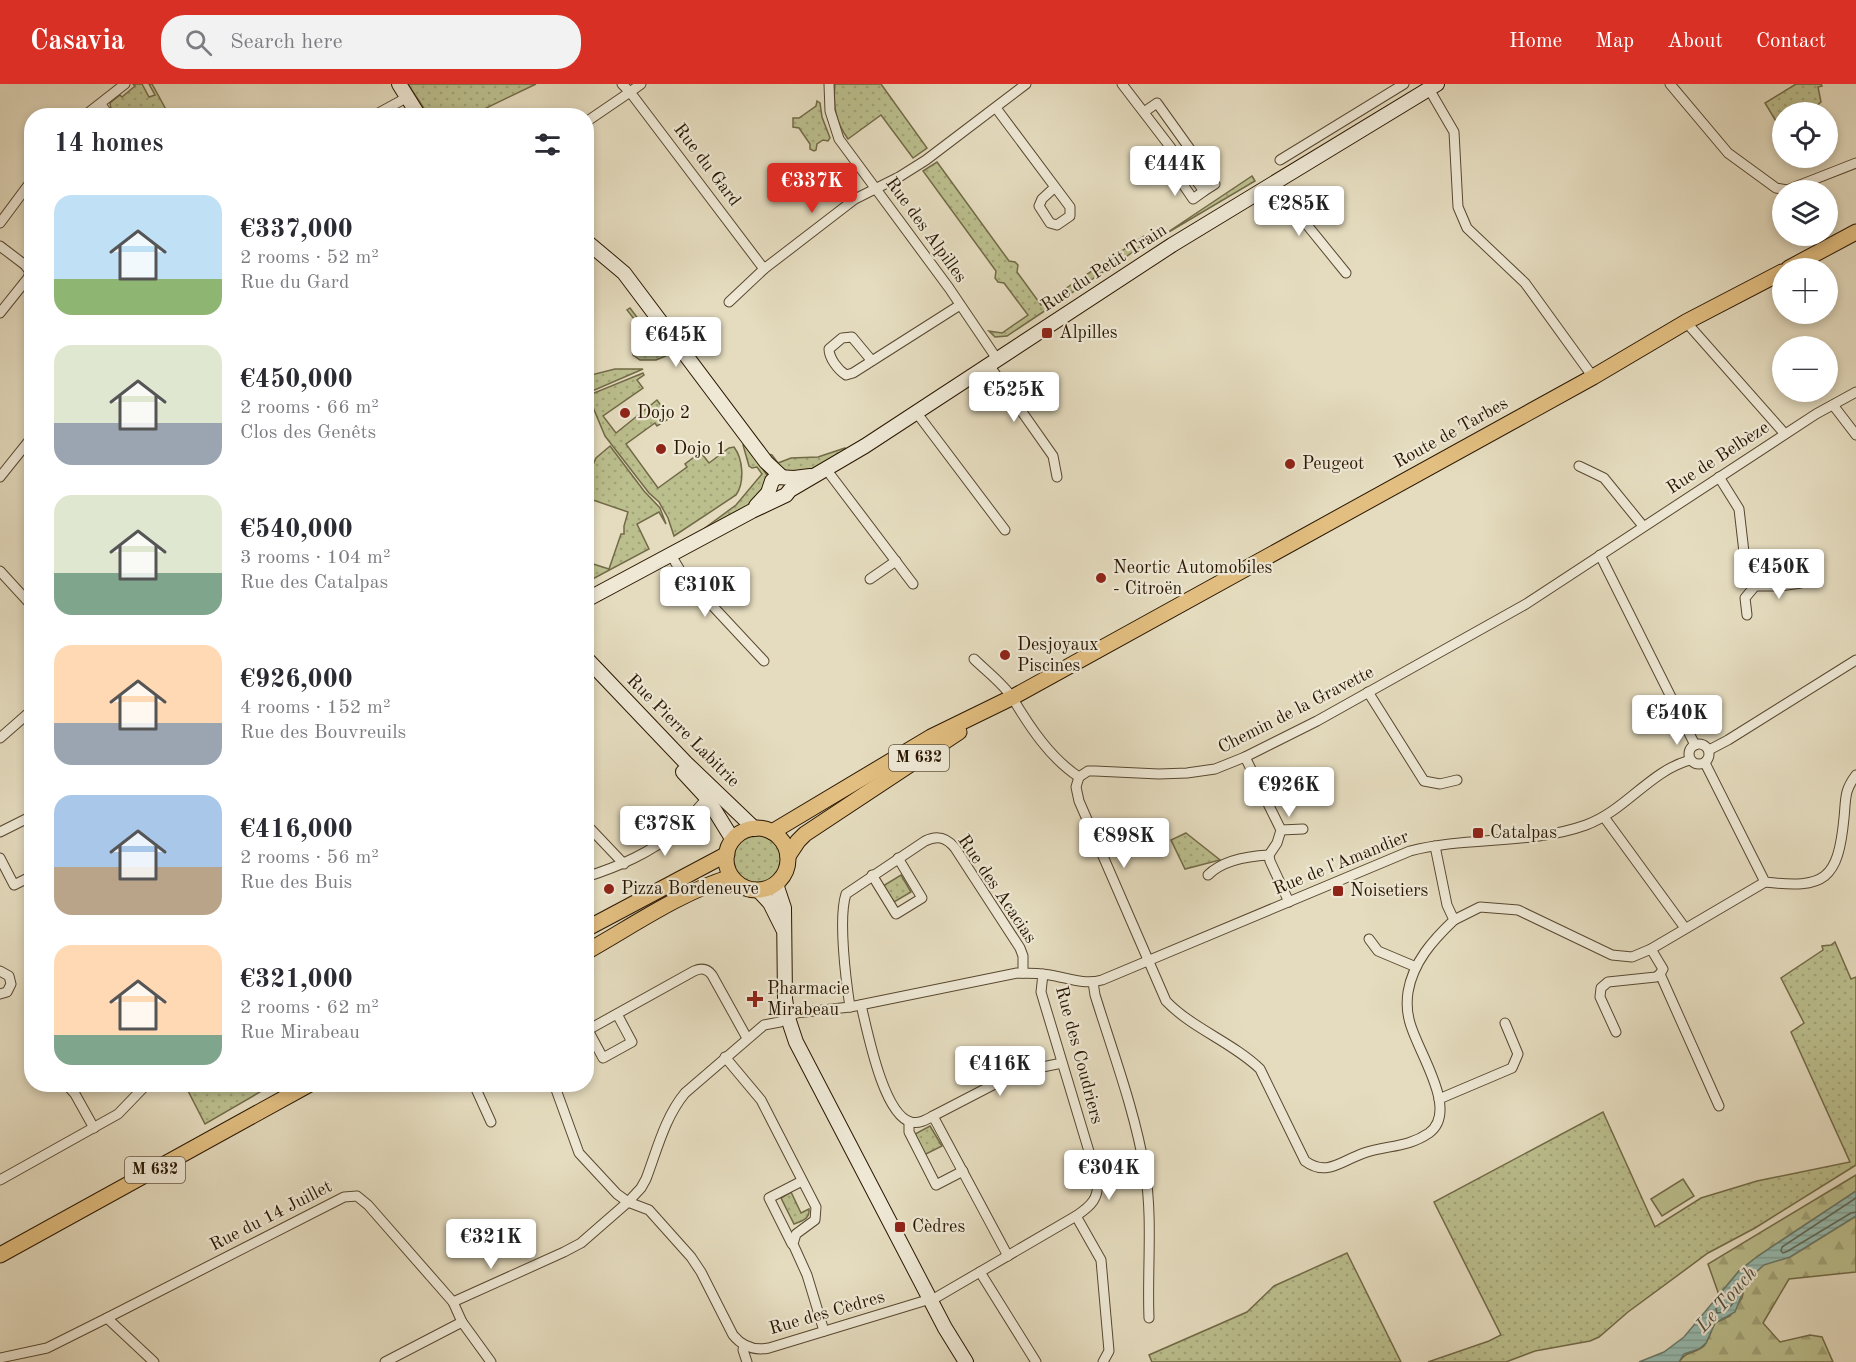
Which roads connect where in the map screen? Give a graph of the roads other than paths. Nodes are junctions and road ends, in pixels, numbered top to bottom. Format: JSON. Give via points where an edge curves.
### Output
{"nodes":[{"id":1,"x":125,"y":84,"type":"edge"},
{"id":2,"x":399,"y":84,"type":"edge"},
{"id":3,"x":622,"y":84,"type":"edge"},
{"id":4,"x":641,"y":84,"type":"edge"},
{"id":5,"x":829,"y":84,"type":"edge"},
{"id":6,"x":1026,"y":84,"type":"edge"},
{"id":7,"x":1122,"y":84,"type":"edge"},
{"id":8,"x":1404,"y":84,"type":"edge"},
{"id":9,"x":1670,"y":84,"type":"edge"},
{"id":10,"x":1433,"y":86,"type":"edge"},
{"id":11,"x":630,"y":92,"type":"junction"},
{"id":12,"x":406,"y":98,"type":"junction"},
{"id":13,"x":101,"y":104,"type":"junction"},
{"id":14,"x":95,"y":108,"type":"edge"},
{"id":15,"x":104,"y":108,"type":"edge"},
{"id":16,"x":388,"y":108,"type":"edge"},
{"id":17,"x":413,"y":108,"type":"edge"},
{"id":18,"x":996,"y":108,"type":"junction"},
{"id":19,"x":1144,"y":112,"type":"junction"},
{"id":20,"x":594,"y":117,"type":"edge"},
{"id":21,"x":1280,"y":160,"type":"dead end"},
{"id":22,"x":1856,"y":163,"type":"edge"},
{"id":23,"x":1813,"y":180,"type":"edge"},
{"id":24,"x":1273,"y":183,"type":"junction"},
{"id":25,"x":1772,"y":185,"type":"edge"},
{"id":26,"x":1055,"y":187,"type":"dead end"},
{"id":27,"x":875,"y":188,"type":"junction"},
{"id":28,"x":24,"y":191,"type":"edge"},
{"id":29,"x":0,"y":223,"type":"edge"},
{"id":30,"x":1856,"y":232,"type":"edge"},
{"id":31,"x":0,"y":246,"type":"edge"},
{"id":32,"x":594,"y":248,"type":"edge"},
{"id":33,"x":1808,"y":258,"type":"edge"},
{"id":34,"x":24,"y":264,"type":"edge"},
{"id":35,"x":764,"y":269,"type":"junction"},
{"id":36,"x":1346,"y":273,"type":"dead end"},
{"id":37,"x":1772,"y":277,"type":"edge"},
{"id":38,"x":24,"y":283,"type":"edge"},
{"id":39,"x":729,"y":303,"type":"dead end"},
{"id":40,"x":960,"y":305,"type":"junction"},
{"id":41,"x":0,"y":313,"type":"edge"},
{"id":42,"x":1686,"y":322,"type":"junction"},
{"id":43,"x":872,"y":361,"type":"junction"},
{"id":44,"x":993,"y":362,"type":"junction"},
{"id":45,"x":1593,"y":377,"type":"junction"},
{"id":46,"x":1856,"y":392,"type":"edge"},
{"id":47,"x":1833,"y":405,"type":"junction"},
{"id":48,"x":916,"y":412,"type":"junction"},
{"id":49,"x":1785,"y":434,"type":"junction"},
{"id":50,"x":1856,"y":435,"type":"edge"},
{"id":51,"x":24,"y":447,"type":"edge"},
{"id":52,"x":1579,"y":466,"type":"dead end"},
{"id":53,"x":820,"y":472,"type":"junction"},
{"id":54,"x":0,"y":477,"type":"edge"},
{"id":55,"x":1057,"y":477,"type":"dead end"},
{"id":56,"x":1719,"y":477,"type":"junction"},
{"id":57,"x":780,"y":485,"type":"junction"},
{"id":58,"x":1643,"y":526,"type":"junction"},
{"id":59,"x":1005,"y":530,"type":"dead end"},
{"id":60,"x":671,"y":555,"type":"junction"},
{"id":61,"x":1600,"y":555,"type":"junction"},
{"id":62,"x":896,"y":561,"type":"junction"},
{"id":63,"x":0,"y":571,"type":"edge"},
{"id":64,"x":870,"y":579,"type":"dead end"},
{"id":65,"x":1801,"y":583,"type":"dead end"},
{"id":66,"x":913,"y":584,"type":"dead end"},
{"id":67,"x":1755,"y":586,"type":"junction"},
{"id":68,"x":594,"y":596,"type":"edge"},
{"id":69,"x":24,"y":597,"type":"edge"},
{"id":70,"x":1747,"y":615,"type":"dead end"},
{"id":71,"x":974,"y":659,"type":"dead end"},
{"id":72,"x":1856,"y":660,"type":"edge"},
{"id":73,"x":764,"y":661,"type":"dead end"},
{"id":74,"x":594,"y":666,"type":"edge"},
{"id":75,"x":594,"y":679,"type":"edge"},
{"id":76,"x":1368,"y":692,"type":"junction"},
{"id":77,"x":1012,"y":698,"type":"junction"},
{"id":78,"x":24,"y":717,"type":"edge"},
{"id":79,"x":0,"y":738,"type":"edge"},
{"id":80,"x":1695,"y":745,"type":"junction"},
{"id":81,"x":1709,"y":750,"type":"junction"},
{"id":82,"x":1245,"y":757,"type":"junction"},
{"id":83,"x":1690,"y":760,"type":"junction"},
{"id":84,"x":1705,"y":763,"type":"junction"},
{"id":85,"x":1856,"y":775,"type":"edge"},
{"id":86,"x":1079,"y":777,"type":"junction"},
{"id":87,"x":1457,"y":780,"type":"dead end"},
{"id":88,"x":712,"y":795,"type":"junction"},
{"id":89,"x":1604,"y":817,"type":"junction"},
{"id":90,"x":1844,"y":817,"type":"junction"},
{"id":91,"x":1856,"y":818,"type":"edge"},
{"id":92,"x":24,"y":820,"type":"edge"},
{"id":93,"x":755,"y":829,"type":"junction"},
{"id":94,"x":1303,"y":829,"type":"dead end"},
{"id":95,"x":1281,"y":830,"type":"junction"},
{"id":96,"x":0,"y":832,"type":"edge"},
{"id":97,"x":594,"y":832,"type":"edge"},
{"id":98,"x":772,"y":832,"type":"junction"},
{"id":99,"x":1435,"y":846,"type":"junction"},
{"id":100,"x":730,"y":847,"type":"junction"},
{"id":101,"x":1269,"y":855,"type":"junction"},
{"id":102,"x":788,"y":856,"type":"junction"},
{"id":103,"x":0,"y":858,"type":"edge"},
{"id":104,"x":898,"y":858,"type":"junction"},
{"id":105,"x":624,"y":864,"type":"junction"},
{"id":106,"x":594,"y":874,"type":"edge"},
{"id":107,"x":872,"y":875,"type":"junction"},
{"id":108,"x":1208,"y":875,"type":"dead end"},
{"id":109,"x":731,"y":877,"type":"junction"},
{"id":110,"x":24,"y":880,"type":"edge"},
{"id":111,"x":1765,"y":882,"type":"junction"},
{"id":112,"x":776,"y":884,"type":"junction"},
{"id":113,"x":759,"y":891,"type":"junction"},
{"id":114,"x":1289,"y":902,"type":"junction"},
{"id":115,"x":1454,"y":920,"type":"junction"},
{"id":116,"x":594,"y":924,"type":"edge"},
{"id":117,"x":1685,"y":928,"type":"junction"},
{"id":118,"x":784,"y":931,"type":"junction"},
{"id":119,"x":1369,"y":939,"type":"dead end"},
{"id":120,"x":594,"y":947,"type":"edge"},
{"id":121,"x":1651,"y":949,"type":"junction"},
{"id":122,"x":1148,"y":961,"type":"junction"},
{"id":123,"x":1416,"y":967,"type":"junction"},
{"id":124,"x":0,"y":971,"type":"edge"},
{"id":125,"x":1023,"y":973,"type":"junction"},
{"id":126,"x":1039,"y":974,"type":"junction"},
{"id":127,"x":1660,"y":974,"type":"junction"},
{"id":128,"x":1093,"y":982,"type":"junction"},
{"id":129,"x":0,"y":994,"type":"edge"},
{"id":130,"x":861,"y":1005,"type":"junction"},
{"id":131,"x":850,"y":1007,"type":"junction"},
{"id":132,"x":617,"y":1014,"type":"junction"},
{"id":133,"x":788,"y":1018,"type":"junction"},
{"id":134,"x":1505,"y":1023,"type":"dead end"},
{"id":135,"x":594,"y":1026,"type":"edge"},
{"id":136,"x":1616,"y":1032,"type":"dead end"},
{"id":137,"x":747,"y":1038,"type":"junction"},
{"id":138,"x":594,"y":1042,"type":"edge"},
{"id":139,"x":725,"y":1057,"type":"junction"},
{"id":140,"x":1062,"y":1062,"type":"junction"},
{"id":141,"x":73,"y":1092,"type":"edge"},
{"id":142,"x":140,"y":1092,"type":"edge"},
{"id":143,"x":295,"y":1092,"type":"edge"},
{"id":144,"x":477,"y":1092,"type":"edge"},
{"id":145,"x":557,"y":1092,"type":"edge"},
{"id":146,"x":1439,"y":1099,"type":"junction"},
{"id":147,"x":1719,"y":1106,"type":"dead end"},
{"id":148,"x":933,"y":1116,"type":"junction"},
{"id":149,"x":491,"y":1122,"type":"dead end"},
{"id":150,"x":909,"y":1122,"type":"junction"},
{"id":151,"x":94,"y":1128,"type":"junction"},
{"id":152,"x":963,"y":1172,"type":"junction"},
{"id":153,"x":0,"y":1179,"type":"edge"},
{"id":154,"x":802,"y":1181,"type":"junction"},
{"id":155,"x":628,"y":1202,"type":"junction"},
{"id":156,"x":1076,"y":1216,"type":"junction"},
{"id":157,"x":793,"y":1246,"type":"junction"},
{"id":158,"x":0,"y":1255,"type":"edge"},
{"id":159,"x":1008,"y":1256,"type":"junction"},
{"id":160,"x":980,"y":1272,"type":"junction"},
{"id":161,"x":930,"y":1299,"type":"junction"},
{"id":162,"x":453,"y":1302,"type":"junction"},
{"id":163,"x":107,"y":1318,"type":"junction"},
{"id":164,"x":1149,"y":1318,"type":"dead end"},
{"id":165,"x":462,"y":1322,"type":"junction"},
{"id":166,"x":824,"y":1331,"type":"junction"},
{"id":167,"x":744,"y":1345,"type":"junction"},
{"id":168,"x":0,"y":1358,"type":"edge"},
{"id":169,"x":154,"y":1362,"type":"edge"},
{"id":170,"x":385,"y":1362,"type":"edge"},
{"id":171,"x":491,"y":1362,"type":"edge"},
{"id":172,"x":747,"y":1362,"type":"edge"},
{"id":173,"x":966,"y":1362,"type":"edge"},
{"id":174,"x":1036,"y":1362,"type":"edge"},
{"id":175,"x":1103,"y":1362,"type":"edge"}],
"edges":[{"from":1,"to":13,"type":"street"},
{"from":2,"to":12,"type":"street"},
{"from":3,"to":11,"type":"street","name":"Rue du Gard"},
{"from":4,"to":11,"type":"street"},
{"from":5,"to":27,"type":"street","name":"Rue des Alpilles","via":[[836,132]]},
{"from":6,"to":18,"type":"street"},
{"from":7,"to":19,"type":"street"},
{"from":8,"to":21,"type":"street"},
{"from":9,"to":25,"type":"street","via":[[1728,153]]},
{"from":10,"to":24,"type":"street","name":"Rue du Petit Train"},
{"from":10,"to":45,"type":"street","via":[[1454,132],[1458,207],[1467,228],[1525,283]]},
{"from":11,"to":20,"type":"street"},
{"from":11,"to":35,"type":"street","name":"Rue du Gard"},
{"from":12,"to":16,"type":"street"},
{"from":12,"to":17,"type":"street"},
{"from":13,"to":14,"type":"street"},
{"from":13,"to":15,"type":"street"},
{"from":18,"to":26,"type":"street"},
{"from":18,"to":27,"type":"street","via":[[926,160]]},
{"from":19,"to":19,"type":"street","via":[[1157,103],[1215,184],[1204,191]]},
{"from":22,"to":23,"type":"street"},
{"from":24,"to":36,"type":"street"},
{"from":24,"to":44,"type":"street","name":"Rue du Petit Train"},
{"from":27,"to":35,"type":"street"},
{"from":27,"to":40,"type":"street","name":"Rue des Alpilles"},
{"from":28,"to":29,"type":"street"},
{"from":30,"to":33,"type":"main road"},
{"from":31,"to":34,"type":"street"},
{"from":32,"to":57,"type":"street","via":[[624,273]]},
{"from":35,"to":39,"type":"street"},
{"from":37,"to":42,"type":"main road","name":"Route de Tarbes","number":"M 632"},
{"from":38,"to":41,"type":"street"},
{"from":40,"to":43,"type":"street"},
{"from":40,"to":44,"type":"street","name":"Rue des Alpilles"},
{"from":42,"to":45,"type":"main road","name":"Route de Tarbes","number":"M 632"},
{"from":42,"to":49,"type":"street"},
{"from":43,"to":43,"type":"street","via":[[846,375],[830,357],[829,349],[842,338],[852,336]]},
{"from":44,"to":48,"type":"street","name":"Rue du Petit Train"},
{"from":44,"to":55,"type":"street","name":"Rue des Alpilles","via":[[1053,456]]},
{"from":45,"to":77,"type":"main road","name":"Route de Tarbes","number":"M 632"},
{"from":46,"to":47,"type":"street","name":"Rue de Belbèze"},
{"from":47,"to":49,"type":"street","name":"Rue de Belbèze"},
{"from":47,"to":50,"type":"street"},
{"from":48,"to":53,"type":"street","name":"Rue du Petit Train"},
{"from":48,"to":59,"type":"street"},
{"from":49,"to":56,"type":"street","name":"Rue de Belbèze"},
{"from":51,"to":54,"type":"street"},
{"from":52,"to":58,"type":"street","via":[[1604,478]]},
{"from":53,"to":57,"type":"street","name":"Rue du Petit Train"},
{"from":53,"to":62,"type":"street"},
{"from":56,"to":58,"type":"street","name":"Rue de Belbèze"},
{"from":56,"to":67,"type":"street","via":[[1738,509],[1745,561]]},
{"from":57,"to":60,"type":"street","name":"Rue du Petit Train","via":[[752,511]]},
{"from":58,"to":61,"type":"street","name":"Rue de Belbèze"},
{"from":60,"to":68,"type":"street","name":"Rue du Petit Train"},
{"from":60,"to":73,"type":"street","via":[[681,572]]},
{"from":61,"to":76,"type":"street","name":"Chemin de la Gravette","via":[[1526,604]]},
{"from":61,"to":80,"type":"street"},
{"from":62,"to":64,"type":"street"},
{"from":62,"to":66,"type":"street"},
{"from":63,"to":69,"type":"street"},
{"from":65,"to":67,"type":"street"},
{"from":67,"to":70,"type":"street","via":[[1745,598]]},
{"from":71,"to":77,"type":"street"},
{"from":72,"to":81,"type":"street"},
{"from":74,"to":88,"type":"street","name":"Rue Pierre Labitrie"},
{"from":75,"to":88,"type":"street","name":"Rue Pierre Labitrie"},
{"from":76,"to":82,"type":"street","name":"Chemin de la Gravette"},
{"from":76,"to":87,"type":"street","via":[[1424,781],[1440,784]]},
{"from":77,"to":86,"type":"street","via":[[1052,754]]},
{"from":77,"to":98,"type":"main road","name":"Route de Tarbes","number":"M 632","via":[[931,736]]},
{"from":77,"to":102,"type":"main road","name":"Route de Tarbes","number":"M 632","via":[[805,834]]},
{"from":78,"to":79,"type":"street"},
{"from":80,"to":81,"type":"street","via":[[1702,744]]},
{"from":80,"to":83,"type":"street","via":[[1690,750]]},
{"from":81,"to":84,"type":"street"},
{"from":82,"to":86,"type":"street","name":"Chemin de la Gravette","via":[[1215,769],[1187,773],[1088,771]]},
{"from":82,"to":95,"type":"street"},
{"from":83,"to":84,"type":"street","via":[[1698,765]]},
{"from":83,"to":89,"type":"street","name":"Rue de l'Amandier","via":[[1659,776]]},
{"from":84,"to":111,"type":"street"},
{"from":85,"to":90,"type":"street","via":[[1847,788]]},
{"from":86,"to":122,"type":"street","via":[[1079,801]]},
{"from":88,"to":93,"type":"street","name":"Rue Pierre Labitrie"},
{"from":88,"to":100,"type":"street","name":"Rue Pierre Labitrie"},
{"from":88,"to":105,"type":"street","via":[[679,829]]},
{"from":89,"to":99,"type":"street","name":"Rue de l'Amandier","via":[[1555,833]]},
{"from":89,"to":117,"type":"street"},
{"from":90,"to":91,"type":"street"},
{"from":90,"to":111,"type":"street","via":[[1841,847],[1828,874],[1809,884]]},
{"from":92,"to":96,"type":"street"},
{"from":93,"to":98,"type":"main road"},
{"from":93,"to":100,"type":"main road","via":[[743,832]]},
{"from":94,"to":95,"type":"street"},
{"from":95,"to":101,"type":"street"},
{"from":97,"to":105,"type":"street"},
{"from":98,"to":102,"type":"main road","via":[[786,846]]},
{"from":99,"to":114,"type":"street","name":"Rue de l'Amandier","via":[[1410,851]]},
{"from":99,"to":115,"type":"street","via":[[1447,905]]},
{"from":100,"to":109,"type":"main road","via":[[727,866]]},
{"from":100,"to":116,"type":"main road"},
{"from":101,"to":108,"type":"street","via":[[1253,855],[1217,866]]},
{"from":101,"to":114,"type":"street"},
{"from":102,"to":112,"type":"main road","name":"Route de Tarbes","via":[[788,867]]},
{"from":103,"to":110,"type":"street","via":[[14,885]]},
{"from":104,"to":107,"type":"street","name":"Rue des Acacias"},
{"from":104,"to":107,"type":"street","via":[[922,898],[896,914]]},
{"from":104,"to":125,"type":"street","name":"Rue des Acacias","via":[[930,838],[947,840],[1020,948]]},
{"from":105,"to":106,"type":"street"},
{"from":107,"to":131,"type":"street","name":"Rue des Acacias","via":[[849,890],[845,899]]},
{"from":109,"to":113,"type":"main road","via":[[748,889]]},
{"from":109,"to":120,"type":"main road","via":[[698,888]]},
{"from":111,"to":117,"type":"street"},
{"from":112,"to":113,"type":"main road"},
{"from":112,"to":118,"type":"street","via":[[784,908]]},
{"from":113,"to":118,"type":"street"},
{"from":114,"to":122,"type":"street","name":"Rue de l'Amandier"},
{"from":115,"to":121,"type":"street","via":[[1480,907],[1518,910],[1612,955],[1632,957]]},
{"from":115,"to":123,"type":"street","via":[[1432,941]]},
{"from":117,"to":121,"type":"street"},
{"from":118,"to":133,"type":"street"},
{"from":119,"to":123,"type":"street","via":[[1378,951]]},
{"from":121,"to":127,"type":"street","via":[[1663,969]]},
{"from":122,"to":128,"type":"street","name":"Rue de l'Amandier"},
{"from":122,"to":146,"type":"street","via":[[1166,1001],[1176,1012],[1260,1069],[1305,1161],[1314,1167],[1325,1169],[1363,1153],[1407,1145],[1431,1132],[1440,1116]]},
{"from":123,"to":146,"type":"street","via":[[1408,993],[1409,1020]]},
{"from":124,"to":129,"type":"street","via":[[11,980],[9,988]]},
{"from":125,"to":126,"type":"street","name":"Rue des Coudriers"},
{"from":125,"to":130,"type":"street","name":"Rue des Coudriers"},
{"from":126,"to":128,"type":"street","name":"Rue de l'Amandier"},
{"from":126,"to":140,"type":"street","name":"Rue des Coudriers"},
{"from":127,"to":136,"type":"street","via":[[1608,982],[1601,988],[1600,997]]},
{"from":127,"to":147,"type":"street"},
{"from":128,"to":164,"type":"street","via":[[1145,1172]]},
{"from":130,"to":131,"type":"street","name":"Rue des Coudriers"},
{"from":130,"to":150,"type":"street","via":[[878,1073],[896,1108]]},
{"from":131,"to":133,"type":"street","name":"Rue des Coudriers","via":[[796,1013]]},
{"from":132,"to":135,"type":"street"},
{"from":132,"to":137,"type":"street","via":[[694,971],[705,969]]},
{"from":132,"to":138,"type":"street","via":[[632,1042],[603,1058]]},
{"from":133,"to":137,"type":"street","via":[[764,1025]]},
{"from":133,"to":161,"type":"street","via":[[804,1059]]},
{"from":134,"to":146,"type":"street","via":[[1518,1054],[1512,1068]]},
{"from":137,"to":139,"type":"street"},
{"from":139,"to":154,"type":"street","via":[[761,1100]]},
{"from":139,"to":155,"type":"street","via":[[677,1102],[646,1179]]},
{"from":140,"to":148,"type":"street","via":[[1018,1072]]},
{"from":140,"to":156,"type":"street","name":"Rue des Coudriers","via":[[1098,1185],[1093,1203]]},
{"from":141,"to":151,"type":"street"},
{"from":142,"to":151,"type":"street","via":[[125,1109]]},
{"from":143,"to":158,"type":"main road","number":"M 632"},
{"from":144,"to":149,"type":"street"},
{"from":145,"to":155,"type":"street","via":[[579,1153]]},
{"from":148,"to":150,"type":"street"},
{"from":148,"to":152,"type":"street"},
{"from":150,"to":152,"type":"street","via":[[909,1131],[936,1185]]},
{"from":151,"to":153,"type":"street"},
{"from":152,"to":159,"type":"street"},
{"from":154,"to":157,"type":"street","via":[[817,1214],[813,1222],[796,1234]]},
{"from":154,"to":157,"type":"street","via":[[769,1198]]},
{"from":155,"to":162,"type":"street","via":[[581,1243]]},
{"from":155,"to":167,"type":"street","via":[[649,1210],[691,1257],[733,1335]]},
{"from":156,"to":159,"type":"street","name":"Rue des Coudriers"},
{"from":156,"to":175,"type":"street","via":[[1103,1271],[1108,1351]]},
{"from":157,"to":166,"type":"street","via":[[807,1275]]},
{"from":159,"to":160,"type":"street","name":"Rue des Coudriers"},
{"from":160,"to":161,"type":"street","name":"Rue des Coudriers"},
{"from":160,"to":174,"type":"street"},
{"from":161,"to":166,"type":"street","name":"Rue des Cèdres"},
{"from":161,"to":173,"type":"street"},
{"from":162,"to":163,"type":"street","name":"Rue du 14 Juillet","via":[[368,1205],[351,1196],[334,1201]]},
{"from":162,"to":165,"type":"street"},
{"from":163,"to":168,"type":"street","name":"Rue du 14 Juillet","via":[[47,1348]]},
{"from":163,"to":169,"type":"street"},
{"from":165,"to":170,"type":"street"},
{"from":165,"to":171,"type":"street"},
{"from":166,"to":167,"type":"street","name":"Rue des Cèdres","via":[[764,1348]]},
{"from":167,"to":172,"type":"street"}]}
